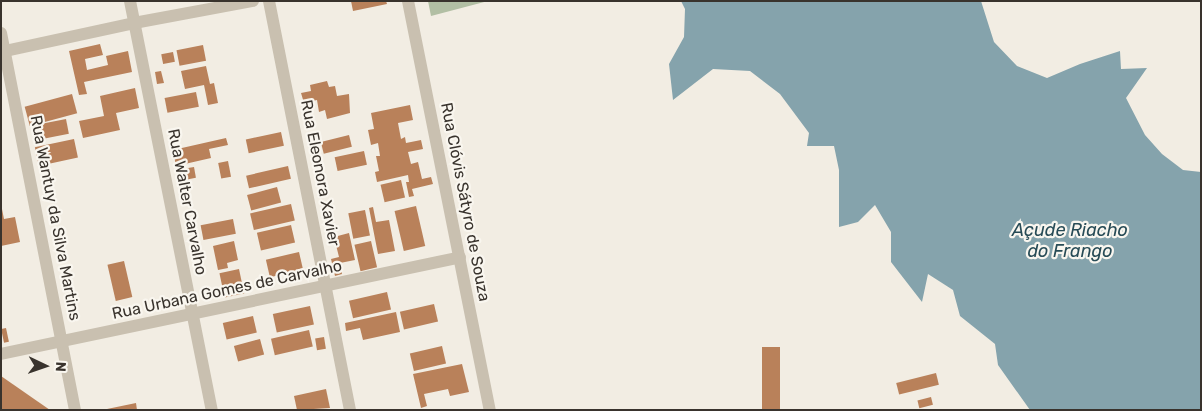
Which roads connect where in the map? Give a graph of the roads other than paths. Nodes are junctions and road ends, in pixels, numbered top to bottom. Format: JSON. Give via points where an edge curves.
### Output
{"nodes":[{"id":1,"x":130,"y":1,"type":"edge"},
{"id":2,"x":253,"y":1,"type":"edge"},
{"id":3,"x":269,"y":1,"type":"edge"},
{"id":4,"x":408,"y":1,"type":"edge"},
{"id":5,"x":134,"y":23,"type":"junction"},
{"id":6,"x":1,"y":33,"type":"edge"},
{"id":7,"x":3,"y":51,"type":"edge"},
{"id":8,"x":460,"y":257,"type":"junction"},
{"id":9,"x":326,"y":286,"type":"junction"},
{"id":10,"x":193,"y":312,"type":"junction"},
{"id":11,"x":62,"y":341,"type":"junction"},
{"id":12,"x":1,"y":354,"type":"edge"},
{"id":13,"x":75,"y":410,"type":"edge"},
{"id":14,"x":212,"y":410,"type":"edge"},
{"id":15,"x":350,"y":410,"type":"edge"},
{"id":16,"x":490,"y":410,"type":"edge"}],
"edges":[{"from":1,"to":5,"type":"street","name":"Rua Walter Carvalho"},
{"from":2,"to":5,"type":"street"},
{"from":3,"to":9,"type":"street","name":"Rua Eleonora Xavier"},
{"from":4,"to":8,"type":"street","name":"Rua Clóvis Sátyro de Souza"},
{"from":5,"to":7,"type":"street"},
{"from":5,"to":10,"type":"street","name":"Rua Walter Carvalho"},
{"from":6,"to":7,"type":"street","name":"Rua Wantuy da Silva Martins"},
{"from":7,"to":11,"type":"street","name":"Rua Wantuy da Silva Martins"},
{"from":8,"to":9,"type":"street","name":"Rua Urbana Gomes de Carvalho"},
{"from":8,"to":16,"type":"street","name":"Rua Clóvis Sátyro de Souza"},
{"from":9,"to":10,"type":"street","name":"Rua Urbana Gomes de Carvalho"},
{"from":9,"to":15,"type":"street","name":"Rua Eleonora Xavier"},
{"from":10,"to":11,"type":"street","name":"Rua Urbana Gomes de Carvalho"},
{"from":10,"to":14,"type":"street","name":"Rua Walter Carvalho"},
{"from":11,"to":12,"type":"street","name":"Rua Urbana Gomes de Carvalho"},
{"from":11,"to":13,"type":"street","name":"Rua Wantuy da Silva Martins"}]}
